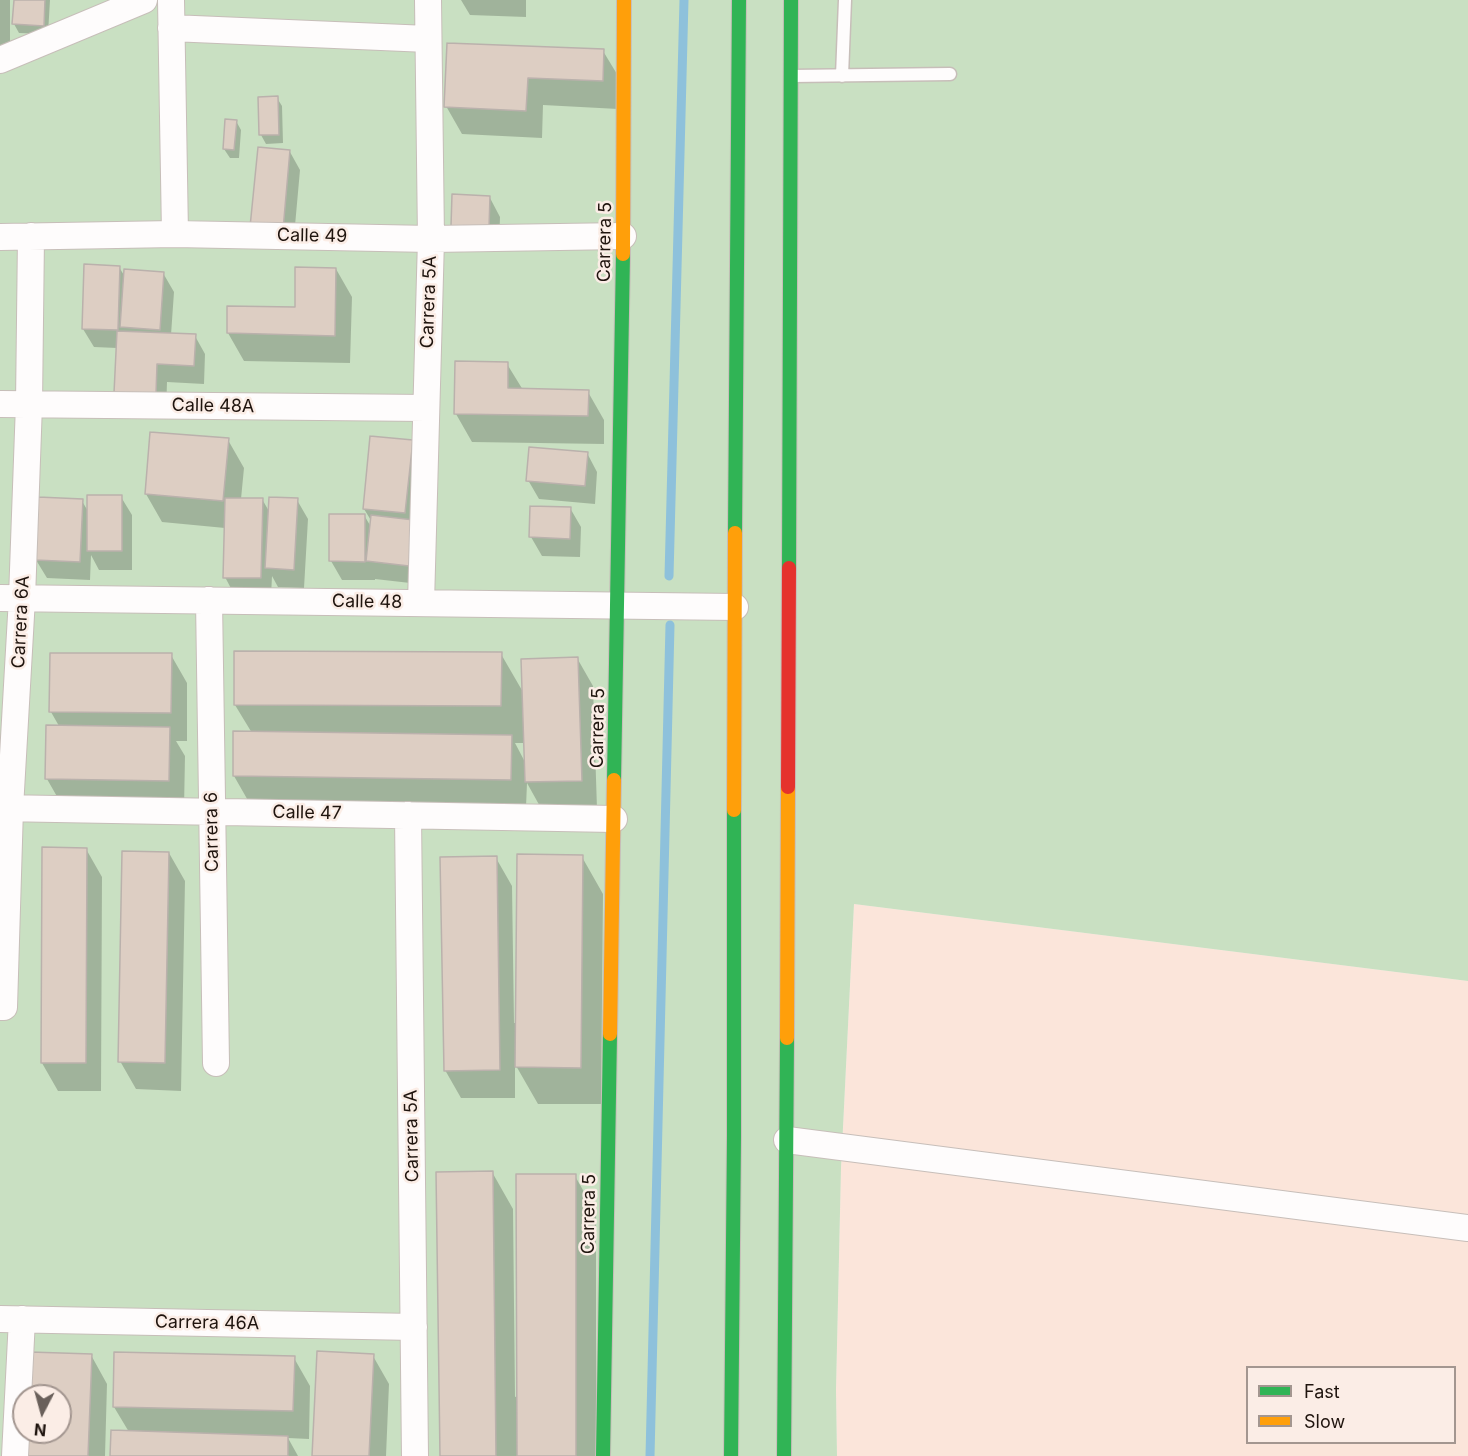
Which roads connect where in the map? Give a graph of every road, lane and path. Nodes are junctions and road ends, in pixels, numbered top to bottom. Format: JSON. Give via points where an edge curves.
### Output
{"nodes":[{"id":1,"x":144,"y":0,"type":"edge"},
{"id":2,"x":171,"y":0,"type":"edge"},
{"id":3,"x":428,"y":0,"type":"edge"},
{"id":4,"x":624,"y":0,"type":"edge"},
{"id":5,"x":740,"y":0,"type":"edge"},
{"id":6,"x":791,"y":0,"type":"edge"},
{"id":7,"x":845,"y":0,"type":"edge"},
{"id":8,"x":171,"y":28,"type":"junction"},
{"id":9,"x":428,"y":39,"type":"junction"},
{"id":10,"x":0,"y":60,"type":"edge"},
{"id":11,"x":950,"y":75,"type":"dead end"},
{"id":12,"x":790,"y":76,"type":"junction"},
{"id":13,"x":842,"y":76,"type":"junction"},
{"id":14,"x":175,"y":234,"type":"junction"},
{"id":15,"x":31,"y":236,"type":"junction"},
{"id":16,"x":623,"y":236,"type":"junction"},
{"id":17,"x":0,"y":237,"type":"edge"},
{"id":18,"x":431,"y":239,"type":"junction"},
{"id":19,"x":0,"y":404,"type":"edge"},
{"id":20,"x":28,"y":404,"type":"junction"},
{"id":21,"x":426,"y":408,"type":"junction"},
{"id":22,"x":11,"y":598,"type":"edge"},
{"id":23,"x":208,"y":600,"type":"junction"},
{"id":24,"x":421,"y":603,"type":"junction"},
{"id":25,"x":618,"y":605,"type":"junction"},
{"id":26,"x":735,"y":607,"type":"junction"},
{"id":27,"x":5,"y":808,"type":"edge"},
{"id":28,"x":212,"y":812,"type":"junction"},
{"id":29,"x":408,"y":815,"type":"junction"},
{"id":30,"x":614,"y":819,"type":"junction"},
{"id":31,"x":2,"y":1007,"type":"edge"},
{"id":32,"x":216,"y":1063,"type":"dead end"},
{"id":33,"x":787,"y":1140,"type":"junction"},
{"id":34,"x":1468,"y":1227,"type":"edge"},
{"id":35,"x":11,"y":1319,"type":"edge"},
{"id":36,"x":414,"y":1327,"type":"junction"},
{"id":37,"x":15,"y":1456,"type":"edge"},
{"id":38,"x":415,"y":1456,"type":"edge"},
{"id":39,"x":603,"y":1456,"type":"edge"},
{"id":40,"x":731,"y":1456,"type":"edge"},
{"id":41,"x":784,"y":1456,"type":"edge"}],
"edges":[{"from":1,"to":10,"type":"street"},
{"from":2,"to":8,"type":"street"},
{"from":3,"to":9,"type":"street","name":"Carrera 5A"},
{"from":4,"to":16,"type":"main road","name":"Carrera 5"},
{"from":5,"to":26,"type":"main road"},
{"from":6,"to":12,"type":"main road"},
{"from":7,"to":13,"type":"lane"},
{"from":8,"to":9,"type":"street"},
{"from":8,"to":14,"type":"street"},
{"from":9,"to":18,"type":"street","name":"Carrera 5A"},
{"from":11,"to":13,"type":"lane"},
{"from":12,"to":13,"type":"lane"},
{"from":12,"to":33,"type":"main road"},
{"from":14,"to":15,"type":"street","name":"Calle 49"},
{"from":14,"to":18,"type":"street","name":"Calle 49"},
{"from":15,"to":17,"type":"street","name":"Calle 49"},
{"from":15,"to":20,"type":"street","name":"Carrera 6A"},
{"from":16,"to":18,"type":"street","name":"Calle 49"},
{"from":16,"to":25,"type":"main road","name":"Carrera 5"},
{"from":18,"to":21,"type":"street","name":"Carrera 5A"},
{"from":19,"to":20,"type":"street","name":"Calle 48A"},
{"from":20,"to":21,"type":"street","name":"Calle 48A"},
{"from":20,"to":22,"type":"street","name":"Carrera 6A"},
{"from":21,"to":24,"type":"street","name":"Carrera 5A"},
{"from":22,"to":23,"type":"street","name":"Calle 48"},
{"from":22,"to":27,"type":"street","name":"Carrera 6A"},
{"from":23,"to":24,"type":"street","name":"Calle 48"},
{"from":23,"to":28,"type":"street","name":"Carrera 6"},
{"from":24,"to":25,"type":"street","name":"Calle 48"},
{"from":25,"to":26,"type":"street","name":"Calle 48"},
{"from":25,"to":30,"type":"main road","name":"Carrera 5"},
{"from":26,"to":40,"type":"main road"},
{"from":27,"to":28,"type":"street","name":"Calle 47"},
{"from":27,"to":31,"type":"street","name":"Carrera 6A"},
{"from":28,"to":29,"type":"street","name":"Calle 47"},
{"from":28,"to":32,"type":"street","name":"Carrera 6"},
{"from":29,"to":30,"type":"street","name":"Calle 47"},
{"from":29,"to":36,"type":"street","name":"Carrera 5A"},
{"from":30,"to":39,"type":"main road","name":"Carrera 5"},
{"from":33,"to":34,"type":"street"},
{"from":33,"to":41,"type":"main road"},
{"from":35,"to":36,"type":"street","name":"Carrera 46A"},
{"from":35,"to":37,"type":"street"},
{"from":36,"to":38,"type":"street","name":"Carrera 5A"}]}
